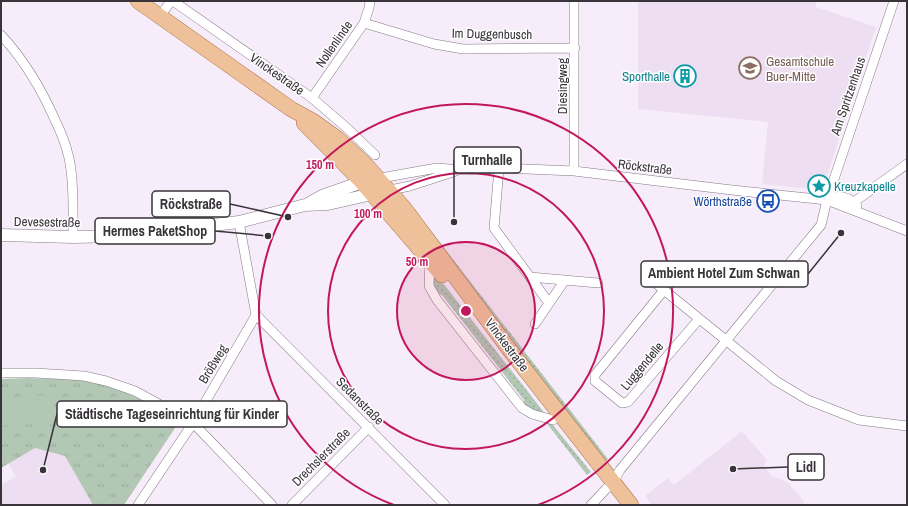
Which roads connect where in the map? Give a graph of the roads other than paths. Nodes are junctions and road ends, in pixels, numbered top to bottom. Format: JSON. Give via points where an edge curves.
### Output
{"nodes":[{"id":1,"x":138,"y":1,"type":"edge"},
{"id":2,"x":172,"y":1,"type":"edge"},
{"id":3,"x":370,"y":1,"type":"edge"},
{"id":4,"x":574,"y":1,"type":"edge"},
{"id":5,"x":894,"y":1,"type":"edge"},
{"id":6,"x":160,"y":16,"type":"junction"},
{"id":7,"x":364,"y":23,"type":"junction"},
{"id":8,"x":1,"y":35,"type":"edge"},
{"id":9,"x":575,"y":48,"type":"junction"},
{"id":10,"x":312,"y":98,"type":"junction"},
{"id":11,"x":291,"y":109,"type":"junction"},
{"id":12,"x":375,"y":155,"type":"dead end"},
{"id":13,"x":907,"y":164,"type":"edge"},
{"id":14,"x":499,"y":168,"type":"junction"},
{"id":15,"x":461,"y":170,"type":"junction"},
{"id":16,"x":574,"y":172,"type":"junction"},
{"id":17,"x":362,"y":182,"type":"junction"},
{"id":18,"x":384,"y":184,"type":"junction"},
{"id":19,"x":372,"y":194,"type":"junction"},
{"id":20,"x":827,"y":200,"type":"junction"},
{"id":21,"x":305,"y":206,"type":"junction"},
{"id":22,"x":852,"y":206,"type":"junction"},
{"id":23,"x":238,"y":222,"type":"junction"},
{"id":24,"x":907,"y":231,"type":"edge"},
{"id":25,"x":1,"y":235,"type":"edge"},
{"id":26,"x":73,"y":237,"type":"junction"},
{"id":27,"x":530,"y":277,"type":"junction"},
{"id":28,"x":648,"y":278,"type":"dead end"},
{"id":29,"x":565,"y":280,"type":"junction"},
{"id":30,"x":598,"y":283,"type":"dead end"},
{"id":31,"x":664,"y":290,"type":"junction"},
{"id":32,"x":549,"y":303,"type":"junction"},
{"id":33,"x":256,"y":315,"type":"junction"},
{"id":34,"x":699,"y":319,"type":"junction"},
{"id":35,"x":535,"y":324,"type":"dead end"},
{"id":36,"x":727,"y":341,"type":"junction"},
{"id":37,"x":1,"y":373,"type":"edge"},
{"id":38,"x":193,"y":423,"type":"junction"},
{"id":39,"x":907,"y":426,"type":"edge"},
{"id":40,"x":369,"y":428,"type":"junction"},
{"id":41,"x":610,"y":486,"type":"junction"},
{"id":42,"x":138,"y":505,"type":"edge"},
{"id":43,"x":272,"y":505,"type":"edge"},
{"id":44,"x":292,"y":505,"type":"edge"},
{"id":45,"x":445,"y":505,"type":"edge"},
{"id":46,"x":591,"y":505,"type":"edge"},
{"id":47,"x":619,"y":505,"type":"edge"},
{"id":48,"x":630,"y":505,"type":"edge"}],
"edges":[{"from":1,"to":6,"type":"main road","name":"Vinckestraße"},
{"from":2,"to":6,"type":"street"},
{"from":2,"to":10,"type":"street","name":"Vinckestraße"},
{"from":3,"to":7,"type":"street","name":"Nollenlinde"},
{"from":4,"to":9,"type":"street","name":"Diesingweg"},
{"from":5,"to":20,"type":"street","name":"Am Spritzenhaus"},
{"from":6,"to":11,"type":"main road","name":"Vinckestraße"},
{"from":7,"to":9,"type":"street","name":"Im Duggenbusch","via":[[434,44],[463,49]]},
{"from":7,"to":10,"type":"street","name":"Nollenlinde"},
{"from":8,"to":26,"type":"street","via":[[18,54],[38,84],[61,132],[69,158]]},
{"from":9,"to":16,"type":"street","name":"Diesingweg"},
{"from":10,"to":12,"type":"street","name":"Vinckestraße"},
{"from":11,"to":17,"type":"main road","name":"Vinckestraße"},
{"from":11,"to":18,"type":"main road","name":"Vinckestraße","via":[[338,139]]},
{"from":13,"to":22,"type":"street"},
{"from":14,"to":15,"type":"street","name":"Röckstraße"},
{"from":14,"to":16,"type":"street","name":"Röckstraße"},
{"from":14,"to":27,"type":"street","via":[[494,228]]},
{"from":15,"to":18,"type":"street","name":"Röckstraße","via":[[437,168]]},
{"from":15,"to":18,"type":"street","name":"Röckstraße","via":[[410,186]]},
{"from":16,"to":20,"type":"street","name":"Röckstraße"},
{"from":17,"to":18,"type":"street","name":"Röckstraße"},
{"from":17,"to":19,"type":"main road","name":"Vinckestraße"},
{"from":17,"to":21,"type":"street","name":"Devesestraße","via":[[322,196]]},
{"from":18,"to":19,"type":"street","name":"Röckstraße"},
{"from":18,"to":41,"type":"main road","name":"Vinckestraße"},
{"from":19,"to":21,"type":"street","name":"Devesestraße","via":[[328,204]]},
{"from":19,"to":41,"type":"main road","name":"Vinckestraße","via":[[430,259],[553,420]]},
{"from":20,"to":22,"type":"street","name":"Röckstraße"},
{"from":20,"to":36,"type":"street","via":[[821,225]]},
{"from":21,"to":23,"type":"street","name":"Devesestraße"},
{"from":22,"to":24,"type":"street","name":"Röckstraße","via":[[866,215]]},
{"from":23,"to":26,"type":"street","name":"Devesestraße","via":[[119,236]]},
{"from":23,"to":33,"type":"street"},
{"from":25,"to":26,"type":"street","name":"Devesestraße"},
{"from":27,"to":29,"type":"street"},
{"from":27,"to":32,"type":"street"},
{"from":28,"to":31,"type":"street"},
{"from":29,"to":30,"type":"street"},
{"from":29,"to":32,"type":"street"},
{"from":31,"to":34,"type":"street"},
{"from":31,"to":34,"type":"street","name":"Luggendelle","via":[[595,375],[595,381],[609,393],[622,403],[628,402]]},
{"from":32,"to":35,"type":"street"},
{"from":33,"to":38,"type":"street","name":"Brößweg"},
{"from":33,"to":40,"type":"street","name":"Sedanstraße"},
{"from":34,"to":36,"type":"street"},
{"from":36,"to":39,"type":"street","via":[[776,381],[808,400],[859,420]]},
{"from":36,"to":41,"type":"street","via":[[620,470]]},
{"from":37,"to":38,"type":"street","via":[[84,376],[106,381],[135,391]]},
{"from":38,"to":42,"type":"street","name":"Brößweg"},
{"from":38,"to":43,"type":"street"},
{"from":40,"to":44,"type":"street","name":"Drechslerstraße"},
{"from":40,"to":45,"type":"street","name":"Sedanstraße"},
{"from":41,"to":46,"type":"street"},
{"from":41,"to":47,"type":"main road","name":"Vinckestraße"},
{"from":41,"to":48,"type":"main road","name":"Vinckestraße"}]}
